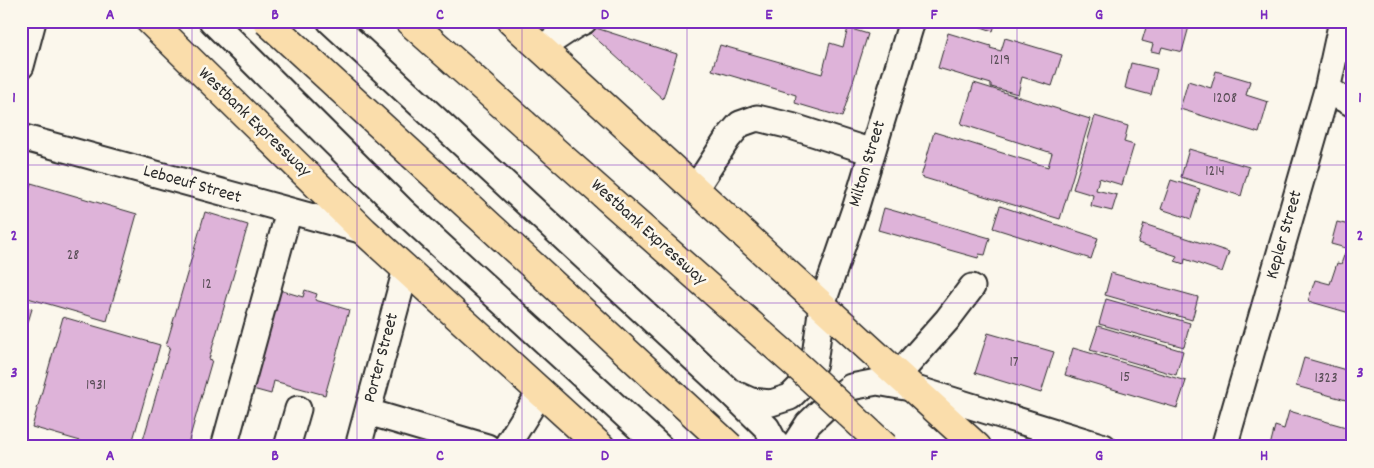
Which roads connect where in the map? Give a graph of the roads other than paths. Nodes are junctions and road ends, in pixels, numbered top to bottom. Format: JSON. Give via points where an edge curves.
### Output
{"nodes":[{"id":1,"x":33,"y":21,"type":"edge"},
{"id":2,"x":150,"y":21,"type":"edge"},
{"id":3,"x":212,"y":21,"type":"edge"},
{"id":4,"x":267,"y":21,"type":"edge"},
{"id":5,"x":330,"y":21,"type":"edge"},
{"id":6,"x":408,"y":21,"type":"edge"},
{"id":7,"x":435,"y":21,"type":"edge"},
{"id":8,"x":511,"y":21,"type":"edge"},
{"id":9,"x":584,"y":21,"type":"edge"},
{"id":10,"x":912,"y":21,"type":"edge"},
{"id":11,"x":1342,"y":21,"type":"edge"},
{"id":12,"x":541,"y":48,"type":"junction"},
{"id":13,"x":21,"y":66,"type":"edge"},
{"id":14,"x":1327,"y":90,"type":"junction"},
{"id":15,"x":1353,"y":104,"type":"edge"},
{"id":16,"x":524,"y":124,"type":"junction"},
{"id":17,"x":21,"y":137,"type":"edge"},
{"id":18,"x":872,"y":152,"type":"junction"},
{"id":19,"x":695,"y":189,"type":"junction"},
{"id":20,"x":289,"y":211,"type":"junction"},
{"id":21,"x":364,"y":231,"type":"junction"},
{"id":22,"x":406,"y":269,"type":"junction"},
{"id":23,"x":972,"y":287,"type":"dead end"},
{"id":24,"x":822,"y":305,"type":"junction"},
{"id":25,"x":907,"y":382,"type":"junction"},
{"id":26,"x":541,"y":391,"type":"junction"},
{"id":27,"x":729,"y":392,"type":"junction"},
{"id":28,"x":298,"y":409,"type":"dead end"},
{"id":29,"x":368,"y":412,"type":"junction"},
{"id":30,"x":975,"y":446,"type":"edge"},
{"id":31,"x":224,"y":447,"type":"edge"},
{"id":32,"x":287,"y":447,"type":"edge"},
{"id":33,"x":358,"y":447,"type":"edge"},
{"id":34,"x":487,"y":447,"type":"edge"},
{"id":35,"x":506,"y":447,"type":"edge"},
{"id":36,"x":601,"y":447,"type":"edge"},
{"id":37,"x":660,"y":447,"type":"edge"},
{"id":38,"x":730,"y":447,"type":"edge"},
{"id":39,"x":777,"y":447,"type":"edge"},
{"id":40,"x":793,"y":447,"type":"edge"},
{"id":41,"x":885,"y":447,"type":"edge"},
{"id":42,"x":1104,"y":447,"type":"edge"},
{"id":43,"x":1224,"y":447,"type":"edge"}],
"edges":[{"from":1,"to":13,"type":"street"},
{"from":2,"to":21,"type":"main road","name":"Westbank Expressway"},
{"from":3,"to":37,"type":"street","via":[[404,212]]},
{"from":4,"to":38,"type":"main road","bridge":true},
{"from":5,"to":27,"type":"street"},
{"from":6,"to":16,"type":"main road","name":"Westbank Expressway"},
{"from":7,"to":16,"type":"main road"},
{"from":8,"to":12,"type":"main road"},
{"from":9,"to":12,"type":"street"},
{"from":10,"to":18,"type":"street","name":"Milton Street"},
{"from":11,"to":14,"type":"street","name":"Kepler Street"},
{"from":12,"to":19,"type":"main road"},
{"from":14,"to":15,"type":"street"},
{"from":14,"to":43,"type":"street","name":"Kepler Street"},
{"from":16,"to":41,"type":"main road","name":"Westbank Expressway","bridge":true},
{"from":17,"to":20,"type":"street","name":"Leboeuf Street"},
{"from":18,"to":19,"type":"street","via":[[757,118],[740,124]]},
{"from":18,"to":24,"type":"street","name":"Milton Street"},
{"from":19,"to":24,"type":"main road"},
{"from":20,"to":21,"type":"street","name":"Leboeuf Street"},
{"from":20,"to":31,"type":"street"},
{"from":21,"to":22,"type":"main road","name":"Westbank Expressway"},
{"from":22,"to":26,"type":"main road","name":"Westbank Expressway"},
{"from":22,"to":29,"type":"street","name":"Porter Street"},
{"from":23,"to":25,"type":"street"},
{"from":24,"to":25,"type":"main road"},
{"from":24,"to":27,"type":"street","name":"Milton Street","via":[[814,364],[804,383],[790,397],[771,403],[757,402]]},
{"from":25,"to":30,"type":"main road"},
{"from":25,"to":40,"type":"street","via":[[876,382],[852,387],[808,424]]},
{"from":25,"to":42,"type":"street"},
{"from":26,"to":35,"type":"street"},
{"from":26,"to":36,"type":"main road","name":"Westbank Expressway"},
{"from":27,"to":39,"type":"street","via":[[767,428]]},
{"from":28,"to":32,"type":"street"},
{"from":29,"to":33,"type":"street","name":"Porter Street"},
{"from":29,"to":34,"type":"street"}]}
